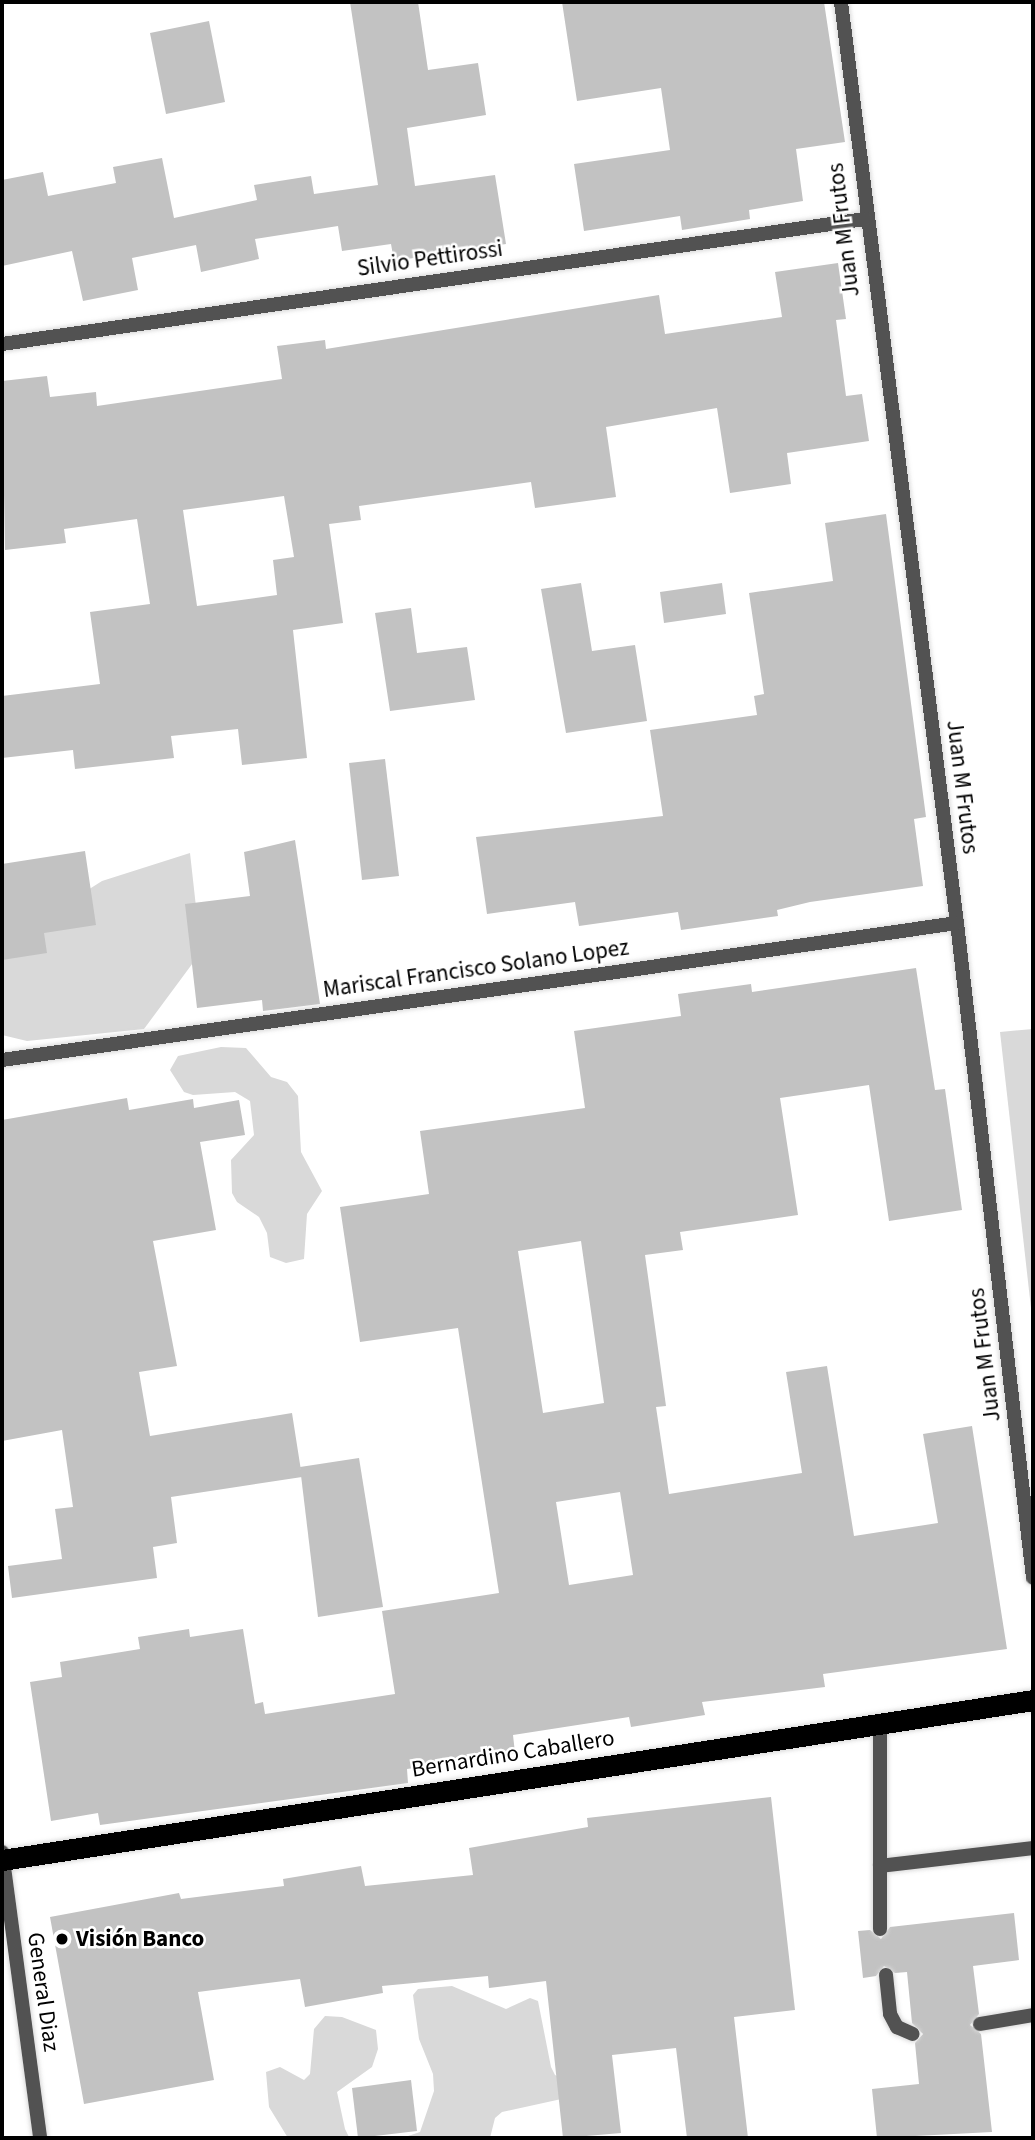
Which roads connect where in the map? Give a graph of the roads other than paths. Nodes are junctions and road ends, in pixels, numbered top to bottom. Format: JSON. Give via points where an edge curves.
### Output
{"nodes":[{"id":1,"x":841,"y":2,"type":"edge"},
{"id":2,"x":865,"y":219,"type":"junction"},
{"id":3,"x":2,"y":344,"type":"edge"},
{"id":4,"x":957,"y":923,"type":"junction"},
{"id":5,"x":2,"y":1060,"type":"edge"},
{"id":6,"x":1033,"y":1561,"type":"edge"},
{"id":7,"x":1033,"y":1578,"type":"edge"},
{"id":8,"x":1033,"y":1700,"type":"edge"},
{"id":9,"x":880,"y":1723,"type":"junction"},
{"id":10,"x":1033,"y":1849,"type":"edge"},
{"id":11,"x":2,"y":1857,"type":"edge"},
{"id":12,"x":880,"y":1866,"type":"junction"},
{"id":13,"x":880,"y":1928,"type":"dead end"},
{"id":14,"x":886,"y":1975,"type":"dead end"},
{"id":15,"x":1033,"y":2015,"type":"edge"},
{"id":16,"x":980,"y":2024,"type":"dead end"},
{"id":17,"x":914,"y":2034,"type":"dead end"},
{"id":18,"x":40,"y":2138,"type":"edge"}],
"edges":[{"from":1,"to":2,"type":"street","name":"Juan M Frutos"},
{"from":2,"to":3,"type":"street","name":"Silvio Pettirossi"},
{"from":2,"to":4,"type":"street","name":"Juan M Frutos"},
{"from":4,"to":5,"type":"street","name":"Mariscal Francisco Solano Lopez"},
{"from":4,"to":6,"type":"street","name":"Juan M Frutos"},
{"from":6,"to":7,"type":"street","name":"Juan M Frutos"},
{"from":8,"to":9,"type":"highway","name":"Bernardino Caballero"},
{"from":9,"to":11,"type":"highway","name":"Bernardino Caballero"},
{"from":9,"to":12,"type":"street"},
{"from":10,"to":12,"type":"street"},
{"from":11,"to":18,"type":"street","name":"General Diaz"},
{"from":12,"to":13,"type":"street"},
{"from":14,"to":17,"type":"street","via":[[890,2014],[897,2028]]},
{"from":15,"to":16,"type":"street"}]}
